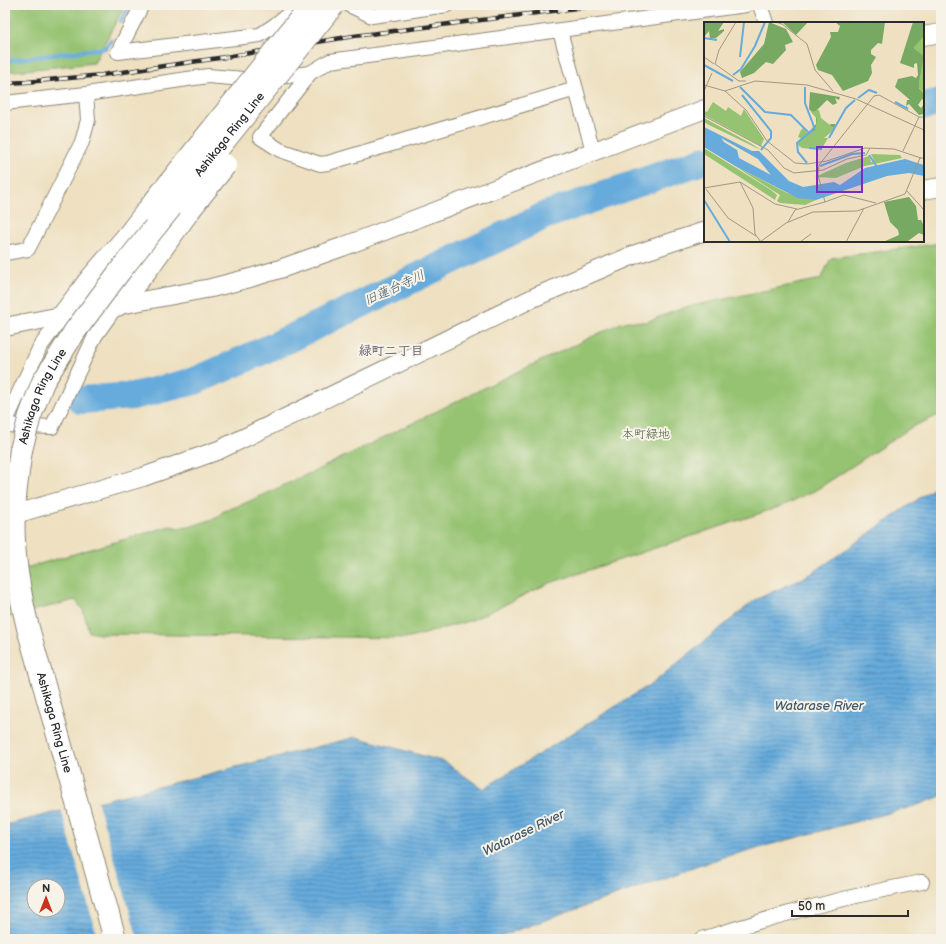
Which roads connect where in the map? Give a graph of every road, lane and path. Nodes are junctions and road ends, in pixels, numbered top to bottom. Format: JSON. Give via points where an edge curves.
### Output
{"nodes":[{"id":1,"x":142,"y":5,"type":"edge"},
{"id":2,"x":300,"y":5,"type":"edge"},
{"id":3,"x":316,"y":5,"type":"edge"},
{"id":4,"x":333,"y":5,"type":"edge"},
{"id":5,"x":348,"y":5,"type":"edge"},
{"id":6,"x":447,"y":5,"type":"edge"},
{"id":7,"x":746,"y":5,"type":"edge"},
{"id":8,"x":760,"y":5,"type":"edge"},
{"id":9,"x":766,"y":22,"type":"edge"},
{"id":10,"x":560,"y":31,"type":"junction"},
{"id":11,"x":941,"y":33,"type":"edge"},
{"id":12,"x":924,"y":36,"type":"edge"},
{"id":13,"x":310,"y":73,"type":"junction"},
{"id":14,"x":576,"y":89,"type":"junction"},
{"id":15,"x":86,"y":94,"type":"junction"},
{"id":16,"x":5,"y":103,"type":"edge"},
{"id":17,"x":704,"y":109,"type":"edge"},
{"id":18,"x":593,"y":151,"type":"junction"},
{"id":19,"x":941,"y":187,"type":"edge"},
{"id":20,"x":924,"y":190,"type":"edge"},
{"id":21,"x":704,"y":231,"type":"edge"},
{"id":22,"x":5,"y":252,"type":"edge"},
{"id":23,"x":118,"y":305,"type":"junction"},
{"id":24,"x":63,"y":316,"type":"junction"},
{"id":25,"x":5,"y":327,"type":"edge"},
{"id":26,"x":5,"y":424,"type":"edge"},
{"id":27,"x":9,"y":516,"type":"edge"},
{"id":28,"x":922,"y":882,"type":"dead end"},
{"id":29,"x":115,"y":939,"type":"edge"},
{"id":30,"x":702,"y":939,"type":"edge"}],
"edges":[{"from":1,"to":2,"type":"street","via":[[118,52],[260,35]]},
{"from":3,"to":24,"type":"main road","bridge":true,"via":[[297,23]]},
{"from":4,"to":27,"type":"main road","name":"Ashikaga Ring Line","bridge":true,"via":[[106,288],[75,331],[43,382],[30,416]]},
{"from":5,"to":6,"type":"street","via":[[372,16]]},
{"from":5,"to":23,"type":"main road","bridge":true,"via":[[337,23]]},
{"from":7,"to":10,"type":"street"},
{"from":8,"to":9,"type":"street"},
{"from":10,"to":13,"type":"street","via":[[330,62]]},
{"from":10,"to":14,"type":"street"},
{"from":11,"to":12,"type":"street"},
{"from":13,"to":14,"type":"street","via":[[260,137],[280,150],[320,164]]},
{"from":13,"to":15,"type":"street","via":[[255,80],[208,76]]},
{"from":14,"to":18,"type":"street"},
{"from":15,"to":16,"type":"street"},
{"from":15,"to":22,"type":"street","via":[[88,120],[82,142],[28,249]]},
{"from":17,"to":18,"type":"street"},
{"from":18,"to":23,"type":"street","via":[[280,269],[211,288]]},
{"from":19,"to":20,"type":"street"},
{"from":21,"to":27,"type":"street","via":[[636,254],[535,297],[219,450],[143,477]]},
{"from":23,"to":24,"type":"street"},
{"from":23,"to":26,"type":"street","via":[[95,336],[52,427]]},
{"from":24,"to":25,"type":"street"},
{"from":24,"to":26,"type":"street","via":[[40,347]]},
{"from":27,"to":29,"type":"main road","name":"Ashikaga Ring Line","via":[[18,583],[28,628]]},
{"from":28,"to":30,"type":"street","via":[[782,914]]}]}
